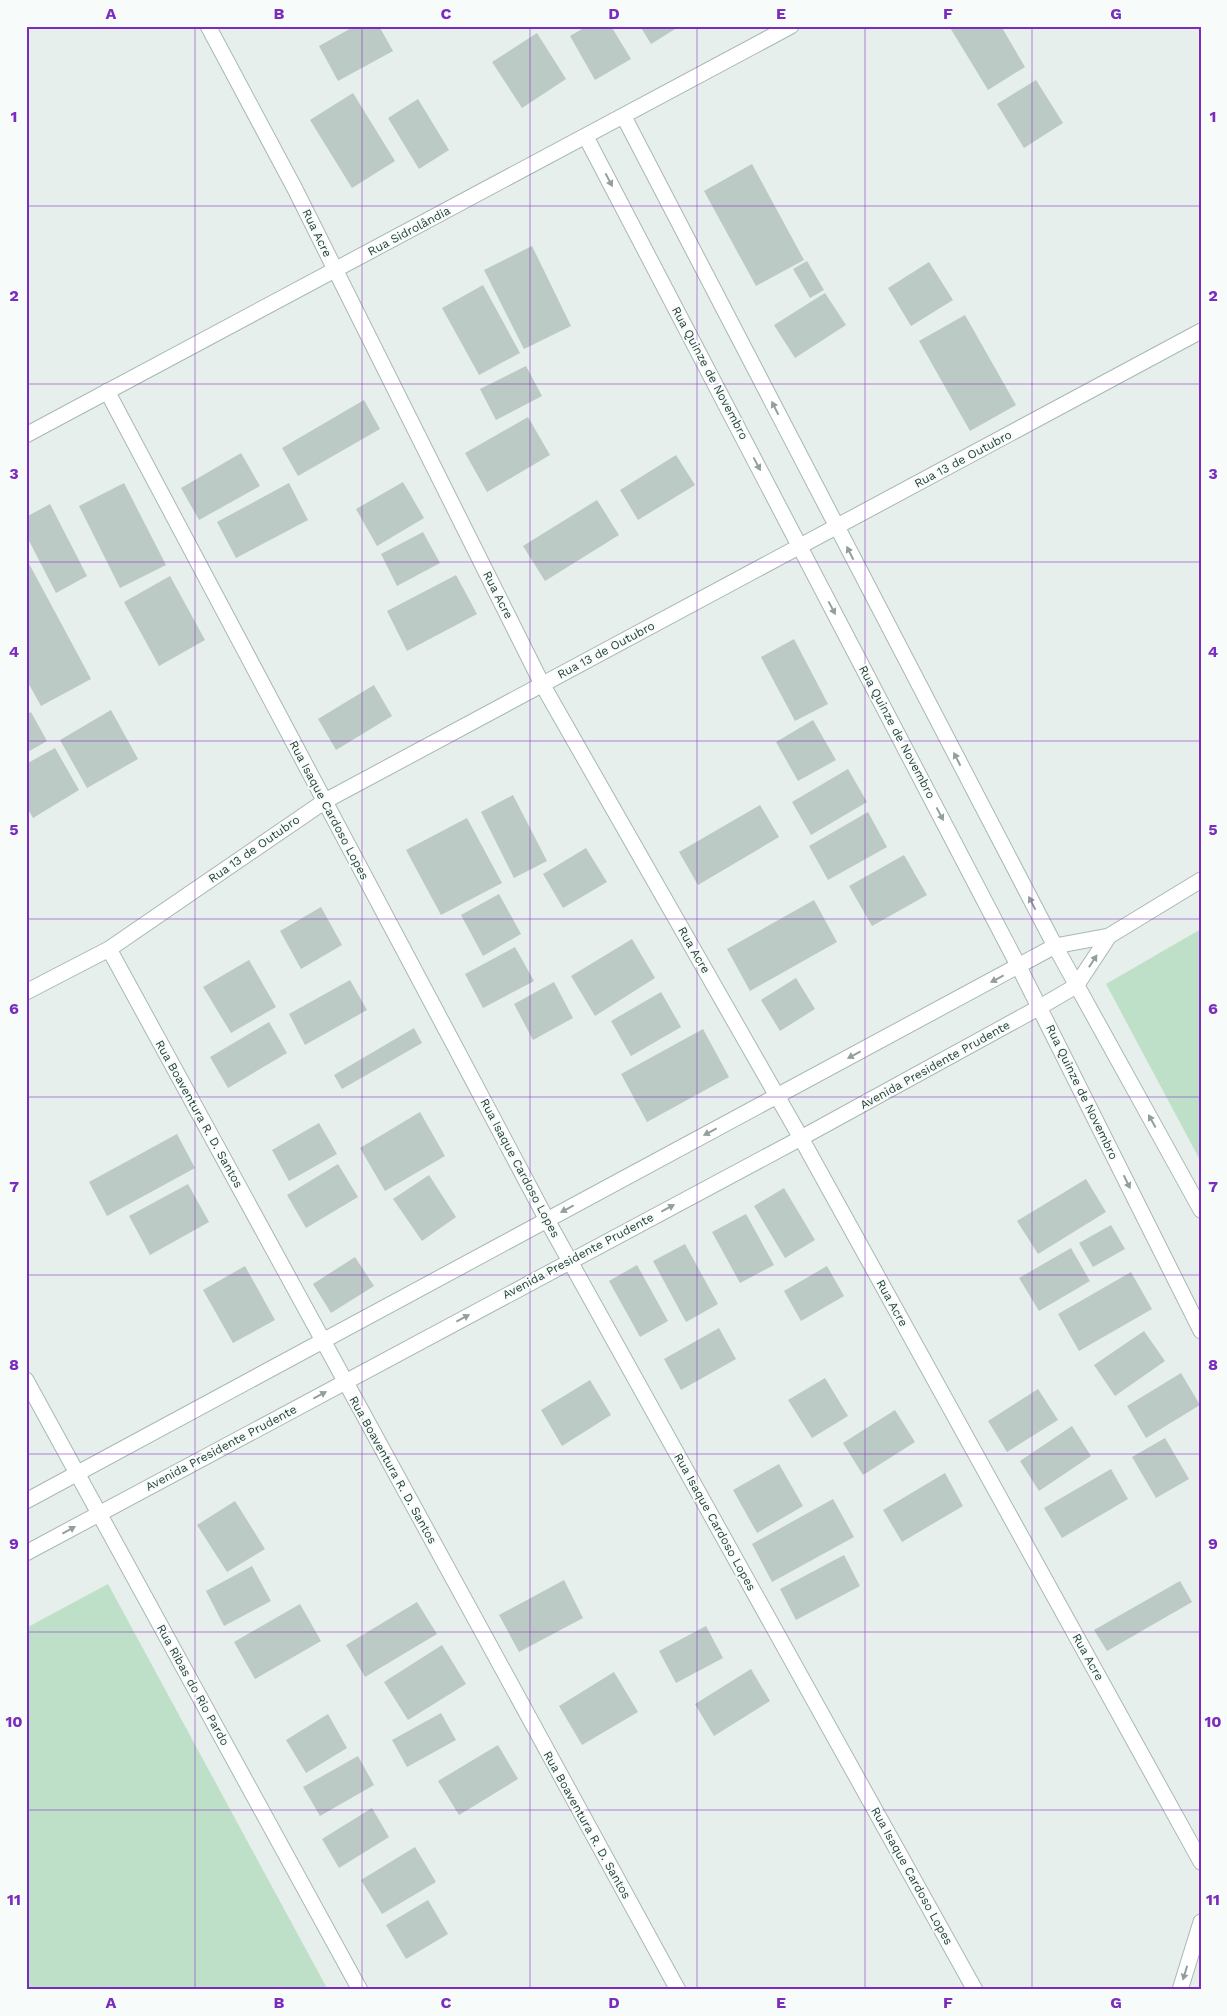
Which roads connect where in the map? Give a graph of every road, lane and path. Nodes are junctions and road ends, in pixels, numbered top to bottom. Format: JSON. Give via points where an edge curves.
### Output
{"nodes":[{"id":1,"x":208,"y":26,"type":"edge"},
{"id":2,"x":791,"y":26,"type":"edge"},
{"id":3,"x":624,"y":117,"type":"junction"},
{"id":4,"x":586,"y":137,"type":"junction"},
{"id":5,"x":335,"y":270,"type":"junction"},
{"id":6,"x":1201,"y":331,"type":"edge"},
{"id":7,"x":107,"y":391,"type":"junction"},
{"id":8,"x":26,"y":435,"type":"edge"},
{"id":9,"x":836,"y":527,"type":"junction"},
{"id":10,"x":800,"y":546,"type":"junction"},
{"id":11,"x":542,"y":684,"type":"junction"},
{"id":12,"x":324,"y":801,"type":"junction"},
{"id":13,"x":1201,"y":880,"type":"edge"},
{"id":14,"x":1109,"y":936,"type":"junction"},
{"id":15,"x":1055,"y":946,"type":"junction"},
{"id":16,"x":109,"y":949,"type":"junction"},
{"id":17,"x":1019,"y":966,"type":"junction"},
{"id":18,"x":1076,"y":986,"type":"junction"},
{"id":19,"x":26,"y":992,"type":"edge"},
{"id":20,"x":1040,"y":1007,"type":"junction"},
{"id":21,"x":778,"y":1096,"type":"junction"},
{"id":22,"x":801,"y":1138,"type":"junction"},
{"id":23,"x":1201,"y":1210,"type":"edge"},
{"id":24,"x":547,"y":1220,"type":"junction"},
{"id":25,"x":570,"y":1260,"type":"junction"},
{"id":26,"x":1201,"y":1331,"type":"edge"},
{"id":27,"x":322,"y":1342,"type":"junction"},
{"id":28,"x":26,"y":1380,"type":"edge"},
{"id":29,"x":345,"y":1382,"type":"junction"},
{"id":30,"x":78,"y":1473,"type":"junction"},
{"id":31,"x":26,"y":1502,"type":"edge"},
{"id":32,"x":99,"y":1514,"type":"junction"},
{"id":33,"x":26,"y":1554,"type":"edge"},
{"id":34,"x":1201,"y":1862,"type":"edge"},
{"id":35,"x":1201,"y":1922,"type":"edge"},
{"id":36,"x":360,"y":1990,"type":"edge"},
{"id":37,"x":678,"y":1990,"type":"edge"},
{"id":38,"x":975,"y":1990,"type":"edge"},
{"id":39,"x":1180,"y":1990,"type":"edge"}],
"edges":[{"from":1,"to":5,"type":"street","name":"Rua Acre"},
{"from":2,"to":3,"type":"street","name":"Rua Sidrolândia"},
{"from":3,"to":4,"type":"street","name":"Rua Sidrolândia"},
{"from":9,"to":3,"type":"street","one_way":true},
{"from":4,"to":5,"type":"street","name":"Rua Sidrolândia"},
{"from":4,"to":10,"type":"street","name":"Rua Quinze de Novembro","one_way":true},
{"from":5,"to":7,"type":"street","name":"Rua Sidrolândia"},
{"from":5,"to":11,"type":"street","name":"Rua Acre"},
{"from":6,"to":9,"type":"street","name":"Rua 13 de Outubro"},
{"from":7,"to":8,"type":"street","name":"Rua Sidrolândia"},
{"from":7,"to":12,"type":"street","name":"Rua Isaque Cardoso Lopes"},
{"from":9,"to":10,"type":"street","name":"Rua 13 de Outubro"},
{"from":15,"to":9,"type":"street","one_way":true},
{"from":10,"to":11,"type":"street","name":"Rua 13 de Outubro"},
{"from":10,"to":17,"type":"street","name":"Rua Quinze de Novembro","one_way":true},
{"from":11,"to":12,"type":"street","name":"Rua 13 de Outubro"},
{"from":11,"to":21,"type":"street","name":"Rua Acre"},
{"from":12,"to":16,"type":"street","name":"Rua 13 de Outubro"},
{"from":12,"to":24,"type":"street","name":"Rua Isaque Cardoso Lopes"},
{"from":13,"to":14,"type":"street","name":"Avenida Presidente Prudente"},
{"from":14,"to":15,"type":"street","name":"Avenida Presidente Prudente"},
{"from":18,"to":14,"type":"street","name":"Avenida Presidente Prudente","one_way":true},
{"from":15,"to":17,"type":"street","name":"Avenida Presidente Prudente"},
{"from":15,"to":18,"type":"street"},
{"from":16,"to":19,"type":"street","name":"Rua 13 de Outubro"},
{"from":16,"to":27,"type":"street","name":"Rua Boaventura R. D. Santos"},
{"from":17,"to":20,"type":"street","name":"Rua Quinze de Novembro"},
{"from":17,"to":21,"type":"street","name":"Avenida Presidente Prudente","one_way":true},
{"from":18,"to":20,"type":"street","name":"Avenida Presidente Prudente"},
{"from":23,"to":18,"type":"street","one_way":true},
{"from":20,"to":22,"type":"street","name":"Avenida Presidente Prudente"},
{"from":20,"to":26,"type":"street","name":"Rua Quinze de Novembro","one_way":true},
{"from":21,"to":22,"type":"street","name":"Rua Acre"},
{"from":21,"to":24,"type":"street","name":"Avenida Presidente Prudente","one_way":true},
{"from":25,"to":22,"type":"street","name":"Avenida Presidente Prudente","one_way":true},
{"from":22,"to":34,"type":"street","name":"Rua Acre"},
{"from":24,"to":25,"type":"street","name":"Rua Isaque Cardoso Lopes"},
{"from":24,"to":27,"type":"street","name":"Avenida Presidente Prudente"},
{"from":29,"to":25,"type":"street","name":"Avenida Presidente Prudente","one_way":true},
{"from":25,"to":38,"type":"street","name":"Rua Isaque Cardoso Lopes"},
{"from":27,"to":29,"type":"street","name":"Rua Boaventura R. D. Santos"},
{"from":27,"to":30,"type":"street","name":"Avenida Presidente Prudente"},
{"from":28,"to":30,"type":"street","name":"Rua Ribas do Rio Pardo"},
{"from":32,"to":29,"type":"street","name":"Avenida Presidente Prudente","one_way":true},
{"from":29,"to":37,"type":"street","name":"Rua Boaventura R. D. Santos"},
{"from":30,"to":31,"type":"street","name":"Avenida Presidente Prudente"},
{"from":30,"to":32,"type":"street","name":"Rua Ribas do Rio Pardo"},
{"from":33,"to":32,"type":"street","name":"Avenida Presidente Prudente","one_way":true},
{"from":32,"to":36,"type":"street","name":"Rua Ribas do Rio Pardo"},
{"from":35,"to":39,"type":"street","one_way":true}]}
